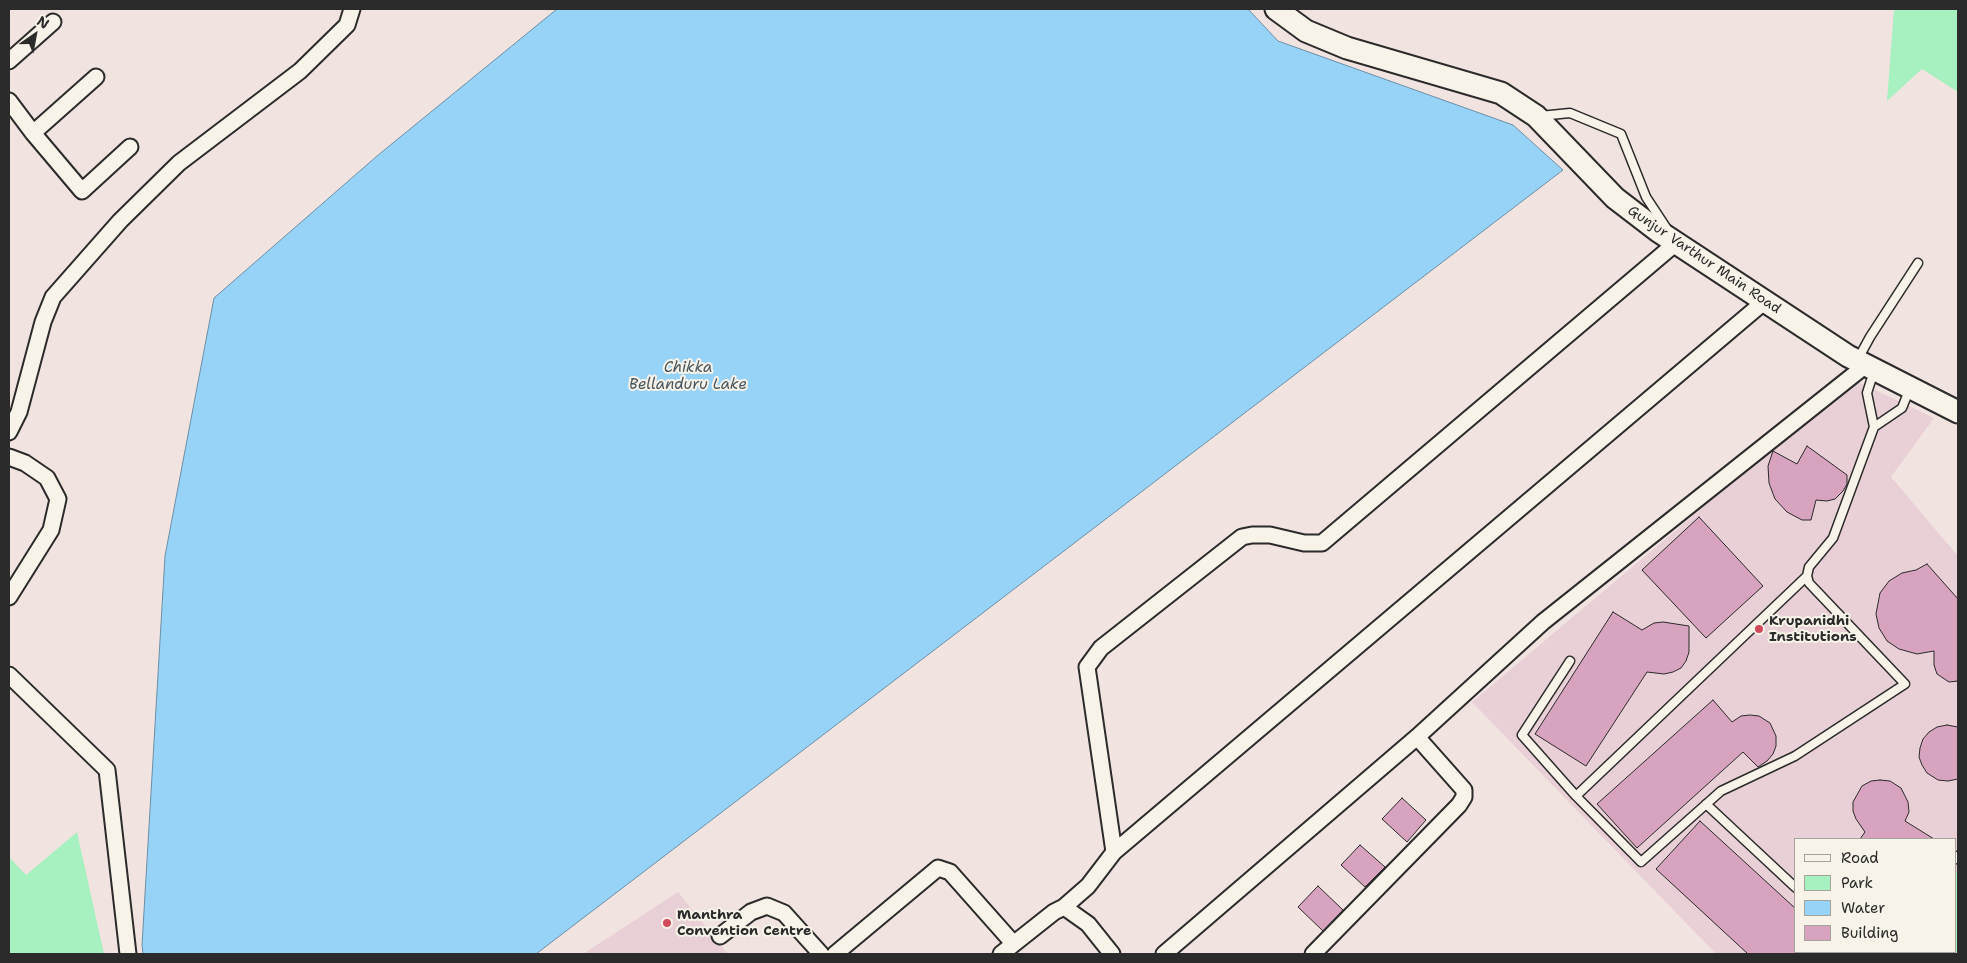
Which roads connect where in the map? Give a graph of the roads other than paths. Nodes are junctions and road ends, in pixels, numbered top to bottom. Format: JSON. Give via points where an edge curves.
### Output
{"nodes":[{"id":1,"x":352,"y":9,"type":"edge"},
{"id":2,"x":1276,"y":9,"type":"edge"},
{"id":3,"x":53,"y":22,"type":"dead end"},
{"id":4,"x":9,"y":61,"type":"edge"},
{"id":5,"x":96,"y":77,"type":"dead end"},
{"id":6,"x":9,"y":101,"type":"edge"},
{"id":7,"x":1536,"y":116,"type":"junction"},
{"id":8,"x":33,"y":134,"type":"junction"},
{"id":9,"x":130,"y":147,"type":"dead end"},
{"id":10,"x":1676,"y":243,"type":"junction"},
{"id":11,"x":1918,"y":263,"type":"dead end"},
{"id":12,"x":1765,"y":301,"type":"junction"},
{"id":13,"x":1866,"y":365,"type":"junction"},
{"id":14,"x":1910,"y":387,"type":"junction"},
{"id":15,"x":1958,"y":412,"type":"edge"},
{"id":16,"x":1874,"y":427,"type":"junction"},
{"id":17,"x":9,"y":432,"type":"edge"},
{"id":18,"x":9,"y":457,"type":"edge"},
{"id":19,"x":1807,"y":576,"type":"junction"},
{"id":20,"x":9,"y":597,"type":"edge"},
{"id":21,"x":1570,"y":661,"type":"dead end"},
{"id":22,"x":9,"y":675,"type":"edge"},
{"id":23,"x":1417,"y":737,"type":"junction"},
{"id":24,"x":1576,"y":796,"type":"junction"},
{"id":25,"x":1706,"y":804,"type":"junction"},
{"id":26,"x":1114,"y":852,"type":"junction"},
{"id":27,"x":1794,"y":886,"type":"edge"},
{"id":28,"x":1064,"y":907,"type":"junction"},
{"id":29,"x":720,"y":936,"type":"dead end"},
{"id":30,"x":1013,"y":943,"type":"junction"},
{"id":31,"x":128,"y":954,"type":"edge"},
{"id":32,"x":821,"y":954,"type":"edge"},
{"id":33,"x":834,"y":954,"type":"edge"},
{"id":34,"x":1001,"y":954,"type":"edge"},
{"id":35,"x":1112,"y":954,"type":"edge"},
{"id":36,"x":1164,"y":954,"type":"edge"},
{"id":37,"x":1313,"y":954,"type":"edge"}],
"edges":[{"from":1,"to":17,"type":"street","via":[[347,25],[300,71],[179,163],[120,221],[53,297],[43,322],[19,412]]},
{"from":2,"to":7,"type":"main road","name":"Gunjur Varthur Main Road","via":[[1306,31],[1347,48],[1501,93]]},
{"from":3,"to":4,"type":"street"},
{"from":5,"to":8,"type":"street"},
{"from":6,"to":8,"type":"street"},
{"from":7,"to":10,"type":"main road","name":"Gunjur Varthur Main Road","via":[[1616,198]]},
{"from":7,"to":10,"type":"lane","via":[[1570,113],[1621,134],[1646,197]]},
{"from":8,"to":9,"type":"street","via":[[82,190]]},
{"from":10,"to":12,"type":"main road","name":"Gunjur Varthur Main Road"},
{"from":10,"to":26,"type":"street","via":[[1322,543],[1304,543],[1270,535],[1242,537],[1101,648],[1087,667]]},
{"from":11,"to":13,"type":"lane","via":[[1870,337]]},
{"from":12,"to":13,"type":"main road","name":"Gunjur Varthur Main Road"},
{"from":12,"to":26,"type":"street"},
{"from":13,"to":14,"type":"main road","name":"Gunjur Varthur Main Road"},
{"from":13,"to":16,"type":"lane"},
{"from":13,"to":23,"type":"street","via":[[1543,622]]},
{"from":14,"to":15,"type":"main road","name":"Gunjur Varthur Main Road"},
{"from":14,"to":16,"type":"lane","via":[[1902,408]]},
{"from":16,"to":19,"type":"lane","via":[[1833,538],[1809,567]]},
{"from":18,"to":20,"type":"street","via":[[47,478],[58,499],[51,530]]},
{"from":19,"to":24,"type":"lane"},
{"from":19,"to":25,"type":"lane","via":[[1809,583],[1905,684],[1795,756],[1720,791]]},
{"from":21,"to":24,"type":"lane","via":[[1522,735]]},
{"from":22,"to":31,"type":"street","via":[[107,770]]},
{"from":23,"to":36,"type":"street"},
{"from":23,"to":37,"type":"street","via":[[1464,790],[1464,797],[1459,806]]},
{"from":24,"to":25,"type":"lane","via":[[1641,862]]},
{"from":25,"to":27,"type":"lane"},
{"from":26,"to":28,"type":"street","via":[[1088,886]]},
{"from":28,"to":30,"type":"street"},
{"from":28,"to":35,"type":"street","via":[[1088,924]]},
{"from":29,"to":32,"type":"street","via":[[751,912],[768,906],[784,913]]},
{"from":30,"to":33,"type":"street","via":[[950,872],[938,868]]},
{"from":30,"to":34,"type":"street"}]}
